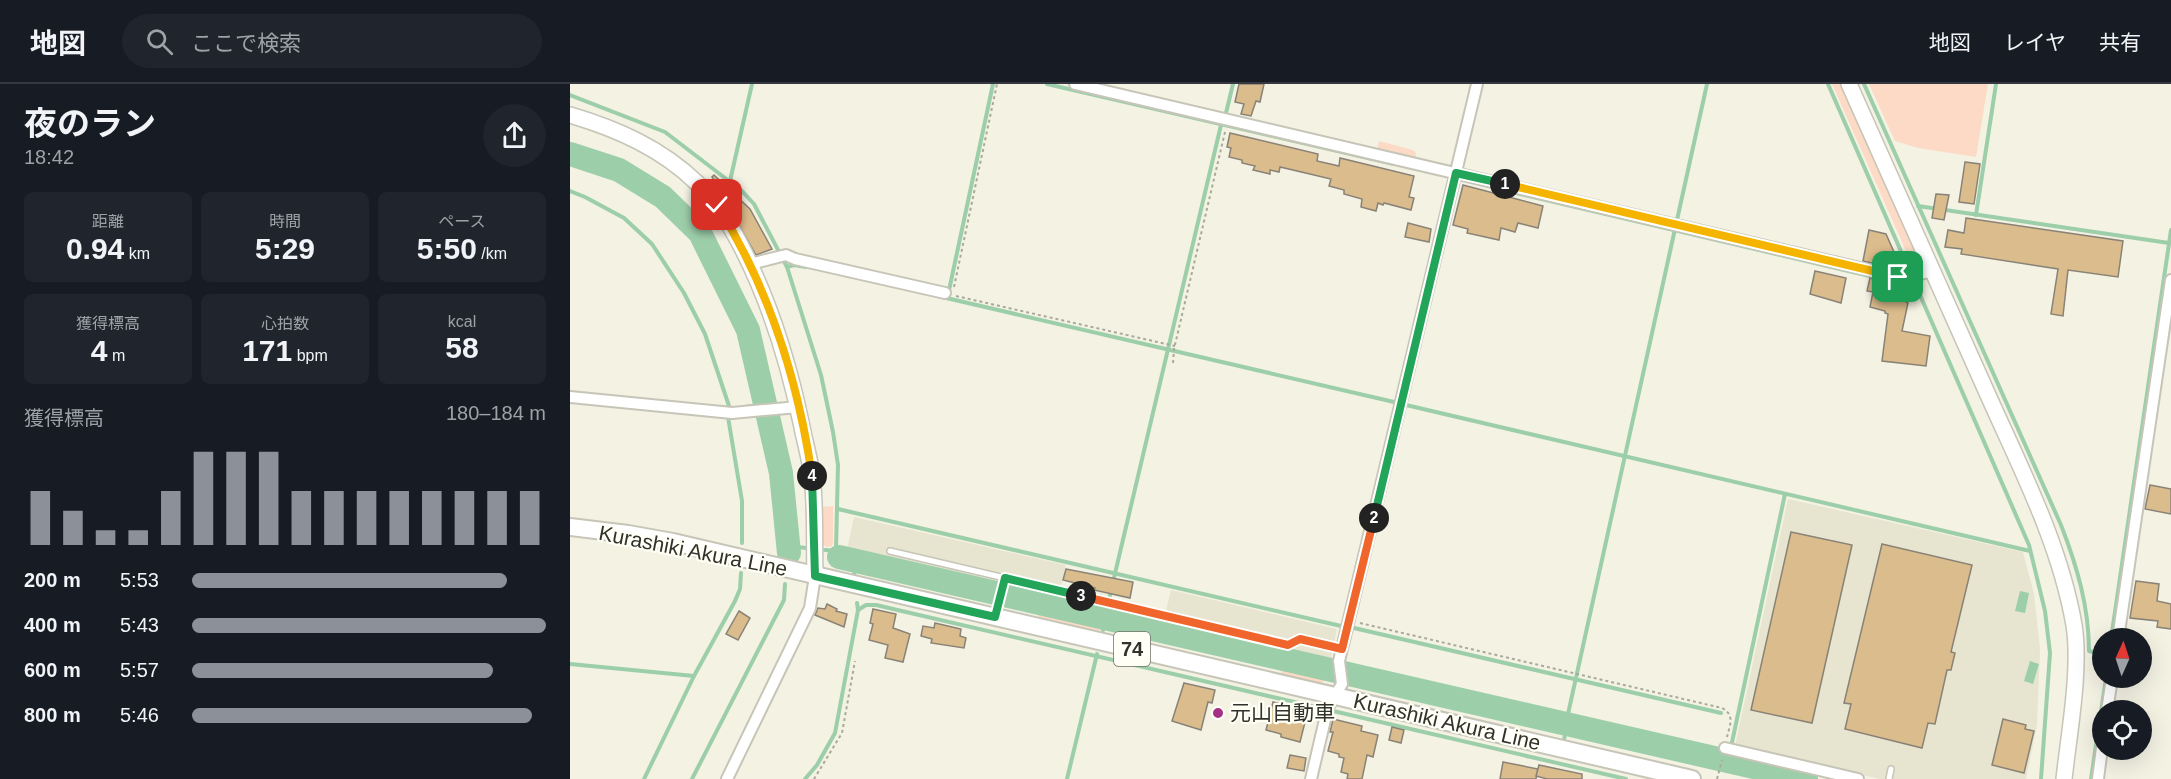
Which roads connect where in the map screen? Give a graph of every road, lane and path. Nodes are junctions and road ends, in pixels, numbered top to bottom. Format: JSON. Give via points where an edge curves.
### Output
{"nodes":[{"id":1,"x":997,"y":84,"type":"edge"},
{"id":2,"x":1075,"y":84,"type":"edge"},
{"id":3,"x":1478,"y":84,"type":"edge"},
{"id":4,"x":1849,"y":84,"type":"edge"},
{"id":5,"x":570,"y":115,"type":"edge"},
{"id":6,"x":1226,"y":128,"type":"dead end"},
{"id":7,"x":1456,"y":173,"type":"junction"},
{"id":8,"x":750,"y":264,"type":"junction"},
{"id":9,"x":1933,"y":271,"type":"junction"},
{"id":10,"x":2171,"y":280,"type":"edge"},
{"id":11,"x":945,"y":293,"type":"dead end"},
{"id":12,"x":1172,"y":348,"type":"junction"},
{"id":13,"x":1173,"y":363,"type":"dead end"},
{"id":14,"x":570,"y":397,"type":"edge"},
{"id":15,"x":798,"y":407,"type":"junction"},
{"id":16,"x":570,"y":527,"type":"edge"},
{"id":17,"x":890,"y":550,"type":"dead end"},
{"id":18,"x":815,"y":576,"type":"junction"},
{"id":19,"x":1005,"y":578,"type":"junction"},
{"id":20,"x":995,"y":617,"type":"junction"},
{"id":21,"x":1349,"y":620,"type":"junction"},
{"id":22,"x":2120,"y":628,"type":"edge"},
{"id":23,"x":1342,"y":649,"type":"junction"},
{"id":24,"x":855,"y":661,"type":"dead end"},
{"id":25,"x":1330,"y":706,"type":"junction"},
{"id":26,"x":1729,"y":749,"type":"joint"},
{"id":27,"x":2100,"y":760,"type":"edge"},
{"id":28,"x":1721,"y":765,"type":"dead end"},
{"id":29,"x":1891,"y":769,"type":"dead end"},
{"id":30,"x":727,"y":779,"type":"edge"},
{"id":31,"x":814,"y":779,"type":"edge"},
{"id":32,"x":1311,"y":779,"type":"edge"},
{"id":33,"x":1692,"y":779,"type":"edge"},
{"id":34,"x":1717,"y":779,"type":"edge"},
{"id":35,"x":1858,"y":779,"type":"edge"},
{"id":36,"x":1888,"y":779,"type":"edge"},
{"id":37,"x":2064,"y":779,"type":"edge"},
{"id":38,"x":2098,"y":779,"type":"edge"}],
"edges":[{"from":1,"to":12,"type":"path","via":[[952,295]]},
{"from":2,"to":7,"type":"street"},
{"from":3,"to":7,"type":"street"},
{"from":4,"to":9,"type":"street"},
{"from":5,"to":8,"type":"street","via":[[641,142],[680,168],[717,205]]},
{"from":6,"to":12,"type":"path"},
{"from":7,"to":9,"type":"street","via":[[1911,277]]},
{"from":7,"to":21,"type":"street"},
{"from":8,"to":11,"type":"street","via":[[781,256]]},
{"from":8,"to":15,"type":"street","via":[[780,336]]},
{"from":9,"to":37,"type":"street","via":[[2034,498],[2065,586],[2076,643]]},
{"from":10,"to":22,"type":"street"},
{"from":12,"to":13,"type":"path"},
{"from":14,"to":15,"type":"street","via":[[725,412]]},
{"from":15,"to":18,"type":"street","via":[[812,473]]},
{"from":16,"to":18,"type":"main road","name":"Kurashiki Akura Line","number":"74","via":[[673,542]]},
{"from":17,"to":19,"type":"lane"},
{"from":18,"to":20,"type":"main road","name":"Kurashiki Akura Line","number":"74"},
{"from":18,"to":30,"type":"street","via":[[810,608]]},
{"from":19,"to":20,"type":"lane"},
{"from":19,"to":23,"type":"lane","via":[[1288,645],[1300,639]]},
{"from":20,"to":25,"type":"main road","name":"Kurashiki Akura Line","number":"74"},
{"from":21,"to":23,"type":"street"},
{"from":21,"to":26,"type":"path","via":[[1722,708],[1731,717]]},
{"from":23,"to":25,"type":"street","via":[[1342,684]]},
{"from":24,"to":31,"type":"path","via":[[842,733]]},
{"from":25,"to":32,"type":"street"},
{"from":25,"to":33,"type":"main road","name":"Kurashiki Akura Line","number":"74"},
{"from":26,"to":35,"type":"street"},
{"from":27,"to":38,"type":"street"},
{"from":28,"to":34,"type":"path"},
{"from":29,"to":36,"type":"lane"}]}
